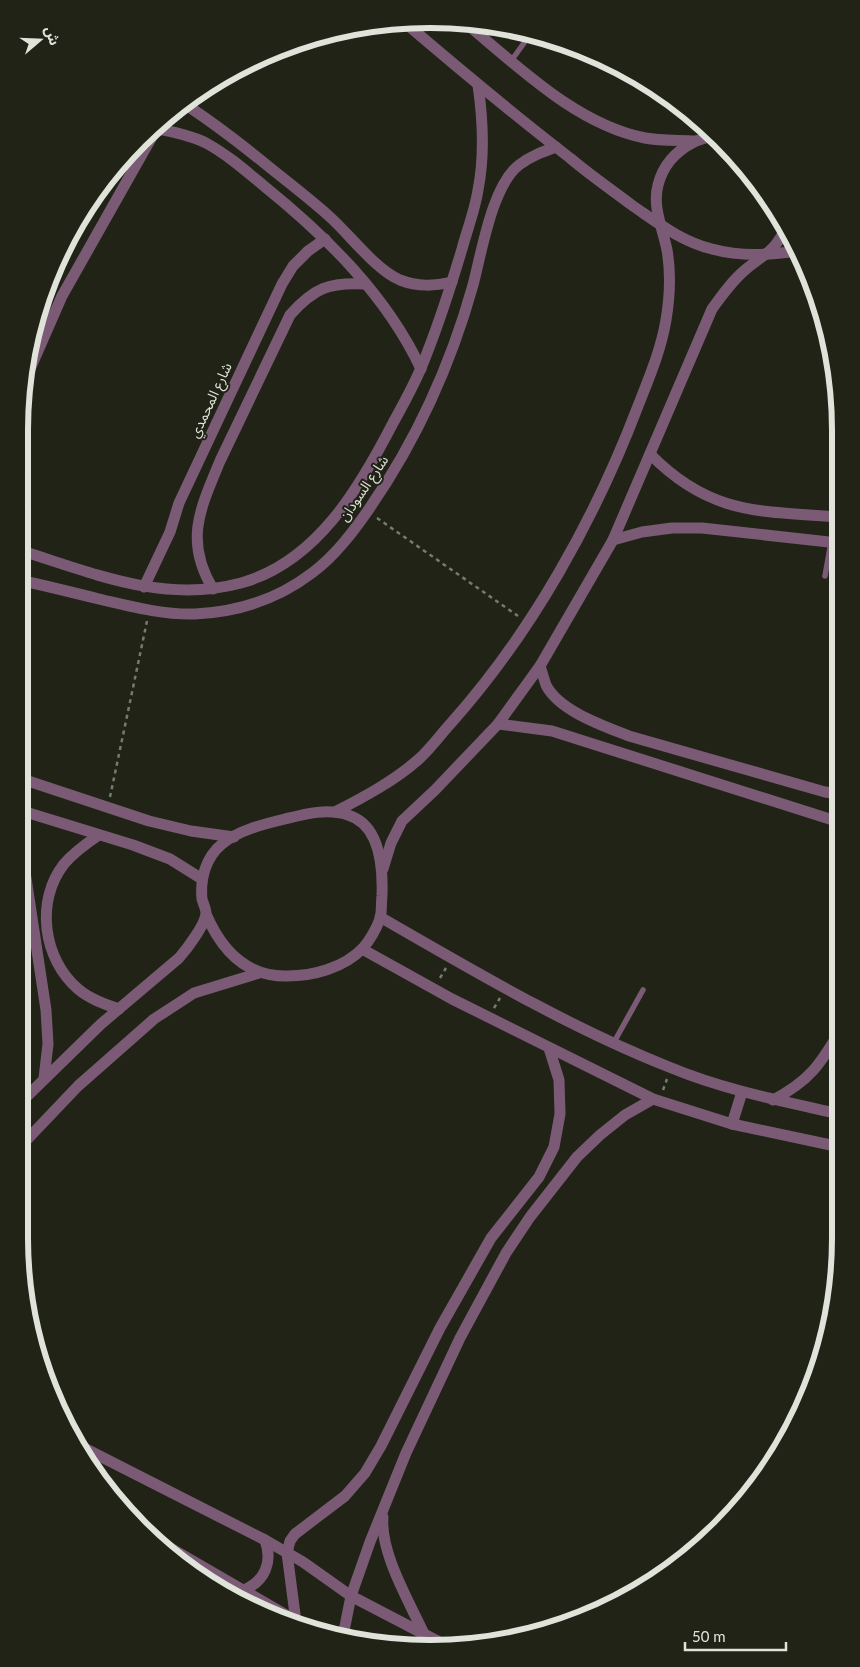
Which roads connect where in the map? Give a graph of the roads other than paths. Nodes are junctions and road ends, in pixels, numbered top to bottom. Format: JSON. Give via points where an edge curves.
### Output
{"nodes":[{"id":1,"x":411,"y":28,"type":"edge"},
{"id":2,"x":474,"y":30,"type":"edge"},
{"id":3,"x":527,"y":39,"type":"edge"},
{"id":4,"x":511,"y":61,"type":"junction"},
{"id":5,"x":478,"y":85,"type":"junction"},
{"id":6,"x":190,"y":107,"type":"edge"},
{"id":7,"x":161,"y":131,"type":"edge"},
{"id":8,"x":706,"y":137,"type":"edge"},
{"id":9,"x":709,"y":140,"type":"edge"},
{"id":10,"x":696,"y":141,"type":"junction"},
{"id":11,"x":143,"y":147,"type":"edge"},
{"id":12,"x":556,"y":147,"type":"junction"},
{"id":13,"x":661,"y":226,"type":"junction"},
{"id":14,"x":783,"y":236,"type":"edge"},
{"id":15,"x":325,"y":239,"type":"junction"},
{"id":16,"x":791,"y":252,"type":"edge"},
{"id":17,"x":767,"y":255,"type":"junction"},
{"id":18,"x":452,"y":282,"type":"junction"},
{"id":19,"x":365,"y":284,"type":"junction"},
{"id":20,"x":33,"y":361,"type":"edge"},
{"id":21,"x":421,"y":369,"type":"junction"},
{"id":22,"x":650,"y":454,"type":"junction"},
{"id":23,"x":832,"y":516,"type":"edge"},
{"id":24,"x":613,"y":540,"type":"junction"},
{"id":25,"x":832,"y":542,"type":"edge"},
{"id":26,"x":832,"y":552,"type":"edge"},
{"id":27,"x":28,"y":553,"type":"edge"},
{"id":28,"x":825,"y":576,"type":"dead end"},
{"id":29,"x":28,"y":582,"type":"edge"},
{"id":30,"x":144,"y":587,"type":"junction"},
{"id":31,"x":213,"y":589,"type":"junction"},
{"id":32,"x":540,"y":666,"type":"junction"},
{"id":33,"x":498,"y":724,"type":"junction"},
{"id":34,"x":28,"y":781,"type":"edge"},
{"id":35,"x":832,"y":793,"type":"edge"},
{"id":36,"x":335,"y":812,"type":"junction"},
{"id":37,"x":28,"y":813,"type":"edge"},
{"id":38,"x":832,"y":820,"type":"edge"},
{"id":39,"x":99,"y":835,"type":"junction"},
{"id":40,"x":234,"y":836,"type":"junction"},
{"id":41,"x":382,"y":872,"type":"junction"},
{"id":42,"x":202,"y":879,"type":"junction"},
{"id":43,"x":28,"y":891,"type":"edge"},
{"id":44,"x":206,"y":914,"type":"junction"},
{"id":45,"x":380,"y":917,"type":"junction"},
{"id":46,"x":362,"y":949,"type":"junction"},
{"id":47,"x":259,"y":973,"type":"junction"},
{"id":48,"x":643,"y":990,"type":"dead end"},
{"id":49,"x":119,"y":1009,"type":"junction"},
{"id":50,"x":613,"y":1044,"type":"junction"},
{"id":51,"x":832,"y":1045,"type":"edge"},
{"id":52,"x":549,"y":1048,"type":"junction"},
{"id":53,"x":44,"y":1078,"type":"junction"},
{"id":54,"x":742,"y":1092,"type":"junction"},
{"id":55,"x":28,"y":1095,"type":"edge"},
{"id":56,"x":656,"y":1100,"type":"junction"},
{"id":57,"x":773,"y":1100,"type":"junction"},
{"id":58,"x":832,"y":1112,"type":"edge"},
{"id":59,"x":732,"y":1124,"type":"junction"},
{"id":60,"x":28,"y":1139,"type":"edge"},
{"id":61,"x":832,"y":1145,"type":"edge"},
{"id":62,"x":89,"y":1451,"type":"edge"},
{"id":63,"x":386,"y":1504,"type":"junction"},
{"id":64,"x":265,"y":1540,"type":"junction"},
{"id":65,"x":287,"y":1553,"type":"junction"},
{"id":66,"x":198,"y":1566,"type":"edge"},
{"id":67,"x":244,"y":1590,"type":"junction"},
{"id":68,"x":351,"y":1596,"type":"junction"},
{"id":69,"x":272,"y":1607,"type":"edge"},
{"id":70,"x":295,"y":1616,"type":"edge"},
{"id":71,"x":344,"y":1630,"type":"edge"},
{"id":72,"x":424,"y":1639,"type":"edge"}],
"edges":[{"from":1,"to":5,"type":"street"},
{"from":2,"to":4,"type":"street"},
{"from":3,"to":4,"type":"lane"},
{"from":4,"to":10,"type":"street","via":[[584,115],[612,128],[646,138]]},
{"from":5,"to":12,"type":"street"},
{"from":5,"to":18,"type":"street","name":"شارع السودان","via":[[483,138],[481,174]]},
{"from":6,"to":18,"type":"street","via":[[330,216],[384,270],[399,280],[435,286]]},
{"from":7,"to":15,"type":"street","via":[[194,138],[225,155]]},
{"from":8,"to":10,"type":"street"},
{"from":9,"to":10,"type":"street"},
{"from":10,"to":13,"type":"street","via":[[678,152],[665,167],[658,186],[656,206]]},
{"from":11,"to":20,"type":"street","via":[[62,296]]},
{"from":12,"to":13,"type":"street"},
{"from":12,"to":29,"type":"street","name":"شارع السودان","via":[[535,154],[518,166],[504,183],[495,202],[471,291],[440,381],[424,414],[394,471],[367,511],[338,550],[313,572],[286,590],[256,603],[225,611],[193,614],[149,610]]},
{"from":13,"to":17,"type":"street","via":[[712,249]]},
{"from":13,"to":36,"type":"street","via":[[670,273],[666,322],[654,365],[627,436],[585,527],[527,622],[473,698],[419,759],[393,779]]},
{"from":14,"to":17,"type":"street"},
{"from":15,"to":19,"type":"street"},
{"from":15,"to":30,"type":"street","name":"شارع المحمدي","via":[[293,266],[275,297],[179,503],[170,532]]},
{"from":16,"to":17,"type":"street"},
{"from":17,"to":22,"type":"street","via":[[739,276],[712,309]]},
{"from":18,"to":21,"type":"street","name":"شارع السودان"},
{"from":19,"to":21,"type":"street","via":[[397,324]]},
{"from":19,"to":31,"type":"street","via":[[343,283],[322,288],[304,299],[290,315],[220,461],[198,523],[198,558]]},
{"from":21,"to":31,"type":"street","name":"شارع السودان","via":[[374,460],[341,510],[320,533],[298,554],[272,571]]},
{"from":22,"to":23,"type":"street","via":[[681,482],[718,501],[754,510]]},
{"from":22,"to":24,"type":"street"},
{"from":24,"to":25,"type":"street","via":[[642,532],[702,528]]},
{"from":24,"to":32,"type":"street"},
{"from":26,"to":28,"type":"lane"},
{"from":27,"to":30,"type":"street","name":"شارع السودان"},
{"from":30,"to":31,"type":"street","name":"شارع السودان"},
{"from":32,"to":33,"type":"street"},
{"from":32,"to":35,"type":"street","via":[[547,686],[563,704],[604,727]]},
{"from":33,"to":38,"type":"street","via":[[552,731]]},
{"from":33,"to":41,"type":"street","via":[[402,821]]},
{"from":34,"to":40,"type":"street","via":[[149,821],[191,831]]},
{"from":36,"to":40,"type":"street","via":[[300,815]]},
{"from":36,"to":41,"type":"street","via":[[350,815],[373,835]]},
{"from":37,"to":39,"type":"street"},
{"from":39,"to":42,"type":"street","via":[[170,859]]},
{"from":39,"to":49,"type":"street","via":[[64,865],[53,884],[47,907],[47,930],[52,952],[78,989],[97,1002]]},
{"from":40,"to":42,"type":"street","via":[[213,854]]},
{"from":41,"to":45,"type":"street"},
{"from":42,"to":44,"type":"street"},
{"from":43,"to":53,"type":"street","via":[[46,1010],[48,1044]]},
{"from":44,"to":47,"type":"street","via":[[221,942]]},
{"from":44,"to":49,"type":"street","via":[[190,946]]},
{"from":45,"to":46,"type":"street"},
{"from":45,"to":50,"type":"street"},
{"from":46,"to":47,"type":"street","via":[[342,964],[322,972],[301,976]]},
{"from":46,"to":52,"type":"street"},
{"from":47,"to":60,"type":"street","via":[[194,993],[154,1019],[78,1086]]},
{"from":48,"to":50,"type":"lane"},
{"from":49,"to":53,"type":"street"},
{"from":50,"to":54,"type":"street","via":[[670,1068]]},
{"from":51,"to":57,"type":"street","via":[[808,1077]]},
{"from":52,"to":56,"type":"street"},
{"from":52,"to":65,"type":"street","via":[[559,1080],[560,1114],[554,1147],[539,1177],[491,1238],[365,1473],[345,1496],[295,1534]]},
{"from":53,"to":55,"type":"street"},
{"from":54,"to":57,"type":"street"},
{"from":54,"to":59,"type":"street"},
{"from":56,"to":59,"type":"street"},
{"from":56,"to":63,"type":"street","via":[[625,1115],[600,1135],[577,1158],[530,1217],[506,1253],[460,1338]]},
{"from":57,"to":58,"type":"street"},
{"from":59,"to":61,"type":"street"},
{"from":62,"to":64,"type":"street"},
{"from":63,"to":68,"type":"street"},
{"from":63,"to":72,"type":"street","via":[[383,1524],[387,1552]]},
{"from":64,"to":65,"type":"street"},
{"from":64,"to":67,"type":"street","via":[[269,1555],[266,1570],[257,1582]]},
{"from":65,"to":68,"type":"street"},
{"from":65,"to":70,"type":"street"},
{"from":66,"to":67,"type":"street"},
{"from":67,"to":69,"type":"street"},
{"from":68,"to":71,"type":"street"},
{"from":68,"to":72,"type":"street"}]}
